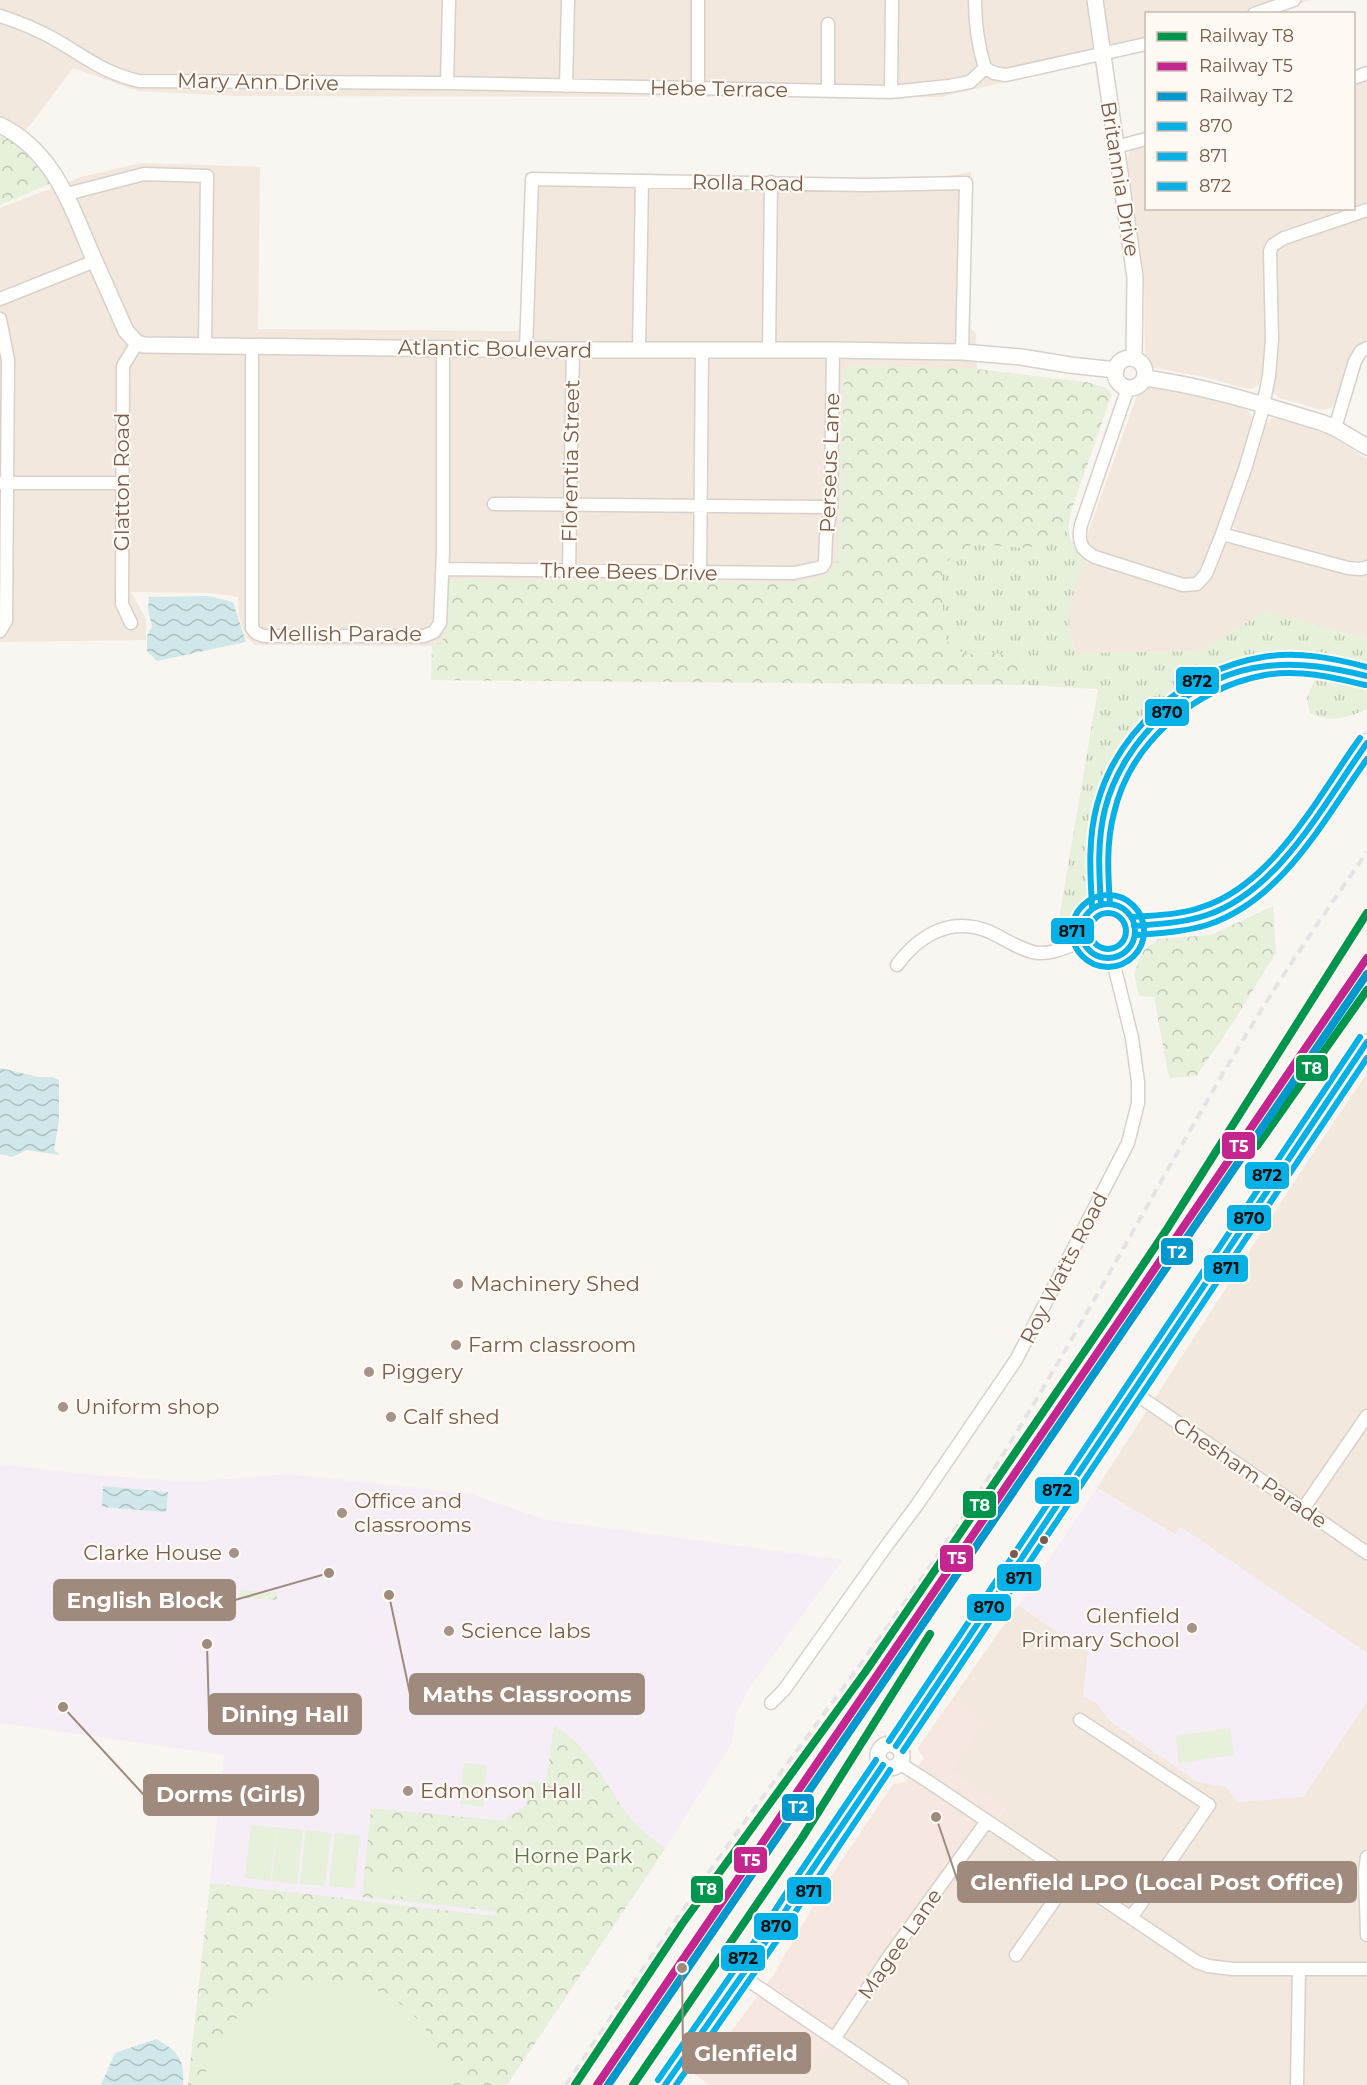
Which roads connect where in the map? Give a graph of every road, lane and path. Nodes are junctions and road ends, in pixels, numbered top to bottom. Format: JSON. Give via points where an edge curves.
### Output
{"nodes":[{"id":1,"x":449,"y":0,"type":"edge"},
{"id":2,"x":568,"y":0,"type":"edge"},
{"id":3,"x":698,"y":0,"type":"edge"},
{"id":4,"x":892,"y":0,"type":"edge"},
{"id":5,"x":975,"y":0,"type":"edge"},
{"id":6,"x":1095,"y":0,"type":"edge"},
{"id":7,"x":1294,"y":0,"type":"edge"},
{"id":8,"x":1260,"y":12,"type":"edge"},
{"id":9,"x":0,"y":16,"type":"edge"},
{"id":10,"x":828,"y":24,"type":"dead end"},
{"id":11,"x":1145,"y":44,"type":"edge"},
{"id":12,"x":1101,"y":54,"type":"junction"},
{"id":13,"x":986,"y":68,"type":"junction"},
{"id":14,"x":447,"y":83,"type":"junction"},
{"id":15,"x":566,"y":86,"type":"junction"},
{"id":16,"x":698,"y":89,"type":"junction"},
{"id":17,"x":828,"y":91,"type":"junction"},
{"id":18,"x":891,"y":92,"type":"junction"},
{"id":19,"x":0,"y":125,"type":"edge"},
{"id":20,"x":1145,"y":139,"type":"edge"},
{"id":21,"x":1116,"y":147,"type":"junction"},
{"id":22,"x":642,"y":182,"type":"junction"},
{"id":23,"x":771,"y":182,"type":"junction"},
{"id":24,"x":67,"y":194,"type":"junction"},
{"id":25,"x":1367,"y":210,"type":"edge"},
{"id":26,"x":95,"y":261,"type":"junction"},
{"id":27,"x":0,"y":299,"type":"edge"},
{"id":28,"x":0,"y":319,"type":"edge"},
{"id":29,"x":137,"y":343,"type":"junction"},
{"id":30,"x":205,"y":347,"type":"junction"},
{"id":31,"x":252,"y":347,"type":"junction"},
{"id":32,"x":443,"y":348,"type":"junction"},
{"id":33,"x":1367,"y":348,"type":"edge"},
{"id":34,"x":526,"y":350,"type":"junction"},
{"id":35,"x":573,"y":350,"type":"junction"},
{"id":36,"x":639,"y":350,"type":"junction"},
{"id":37,"x":833,"y":350,"type":"junction"},
{"id":38,"x":702,"y":351,"type":"junction"},
{"id":39,"x":769,"y":351,"type":"junction"},
{"id":40,"x":962,"y":352,"type":"junction"},
{"id":41,"x":1134,"y":359,"type":"junction"},
{"id":42,"x":1116,"y":370,"type":"junction"},
{"id":43,"x":1144,"y":378,"type":"junction"},
{"id":44,"x":1128,"y":388,"type":"junction"},
{"id":45,"x":1263,"y":405,"type":"junction"},
{"id":46,"x":1335,"y":428,"type":"junction"},
{"id":47,"x":1367,"y":447,"type":"edge"},
{"id":48,"x":4,"y":483,"type":"edge"},
{"id":49,"x":123,"y":483,"type":"junction"},
{"id":50,"x":494,"y":504,"type":"dead end"},
{"id":51,"x":571,"y":504,"type":"junction"},
{"id":52,"x":702,"y":506,"type":"junction"},
{"id":53,"x":831,"y":507,"type":"junction"},
{"id":54,"x":1222,"y":534,"type":"junction"},
{"id":55,"x":1367,"y":567,"type":"edge"},
{"id":56,"x":443,"y":569,"type":"junction"},
{"id":57,"x":814,"y":569,"type":"joint"},
{"id":58,"x":569,"y":571,"type":"junction"},
{"id":59,"x":700,"y":573,"type":"junction"},
{"id":60,"x":131,"y":623,"type":"dead end"},
{"id":61,"x":3,"y":626,"type":"edge"},
{"id":62,"x":1367,"y":676,"type":"edge"},
{"id":63,"x":1367,"y":743,"type":"edge"},
{"id":64,"x":1101,"y":905,"type":"junction"},
{"id":65,"x":1134,"y":926,"type":"junction"},
{"id":66,"x":1083,"y":941,"type":"junction"},
{"id":67,"x":1112,"y":957,"type":"junction"},
{"id":68,"x":897,"y":965,"type":"dead end"},
{"id":69,"x":1367,"y":1042,"type":"edge"},
{"id":70,"x":1133,"y":1392,"type":"junction"},
{"id":71,"x":1367,"y":1416,"type":"edge"},
{"id":72,"x":1303,"y":1509,"type":"junction"},
{"id":73,"x":1367,"y":1553,"type":"edge"},
{"id":74,"x":771,"y":1703,"type":"dead end"},
{"id":75,"x":1080,"y":1720,"type":"dead end"},
{"id":76,"x":896,"y":1746,"type":"junction"},
{"id":77,"x":899,"y":1763,"type":"junction"},
{"id":78,"x":883,"y":1766,"type":"junction"},
{"id":79,"x":987,"y":1821,"type":"junction"},
{"id":80,"x":1367,"y":1857,"type":"edge"},
{"id":81,"x":1070,"y":1878,"type":"junction"},
{"id":82,"x":1131,"y":1918,"type":"junction"},
{"id":83,"x":1367,"y":1935,"type":"edge"},
{"id":84,"x":1016,"y":1955,"type":"dead end"},
{"id":85,"x":1299,"y":1969,"type":"junction"},
{"id":86,"x":1367,"y":1969,"type":"edge"},
{"id":87,"x":742,"y":1976,"type":"junction"},
{"id":88,"x":834,"y":2039,"type":"junction"},
{"id":89,"x":665,"y":2085,"type":"edge"},
{"id":90,"x":902,"y":2085,"type":"edge"},
{"id":91,"x":1297,"y":2085,"type":"edge"}],
"edges":[{"from":1,"to":14,"type":"street"},
{"from":2,"to":15,"type":"street"},
{"from":3,"to":16,"type":"street"},
{"from":4,"to":18,"type":"street"},
{"from":5,"to":13,"type":"street","via":[[980,52]]},
{"from":6,"to":12,"type":"street","name":"Britannia Drive"},
{"from":7,"to":8,"type":"street"},
{"from":9,"to":14,"type":"street","name":"Mary Ann Drive","via":[[44,34],[97,66],[139,81]]},
{"from":10,"to":17,"type":"street"},
{"from":11,"to":12,"type":"street"},
{"from":12,"to":13,"type":"street","via":[[1006,75]]},
{"from":12,"to":21,"type":"street","name":"Britannia Drive"},
{"from":13,"to":18,"type":"street","name":"Hebe Terrace","via":[[970,82]]},
{"from":14,"to":15,"type":"street","name":"Hebe Terrace"},
{"from":15,"to":16,"type":"street","name":"Hebe Terrace"},
{"from":16,"to":17,"type":"street","name":"Hebe Terrace"},
{"from":17,"to":18,"type":"street","name":"Hebe Terrace"},
{"from":19,"to":24,"type":"street","via":[[31,146]]},
{"from":20,"to":21,"type":"street"},
{"from":21,"to":41,"type":"street","name":"Britannia Drive","via":[[1135,277]]},
{"from":22,"to":23,"type":"street","name":"Rolla Road"},
{"from":22,"to":34,"type":"street","name":"Rolla Road","via":[[532,179]]},
{"from":22,"to":36,"type":"street"},
{"from":23,"to":39,"type":"street"},
{"from":23,"to":40,"type":"street","name":"Rolla Road","via":[[966,183]]},
{"from":24,"to":26,"type":"street"},
{"from":24,"to":30,"type":"street","via":[[144,174],[207,176]]},
{"from":25,"to":45,"type":"street","via":[[1273,245],[1272,340]]},
{"from":26,"to":27,"type":"street"},
{"from":26,"to":29,"type":"street","via":[[126,331]]},
{"from":28,"to":48,"type":"street","via":[[9,360]]},
{"from":29,"to":30,"type":"street","name":"Atlantic Boulevard"},
{"from":29,"to":49,"type":"street","name":"Glatton Road","via":[[123,366]]},
{"from":30,"to":31,"type":"street","name":"Atlantic Boulevard"},
{"from":31,"to":32,"type":"street","name":"Atlantic Boulevard"},
{"from":31,"to":56,"type":"street","name":"Mellish Parade","via":[[252,628],[256,633],[424,636],[434,632],[440,623]]},
{"from":32,"to":34,"type":"street","name":"Atlantic Boulevard"},
{"from":32,"to":56,"type":"street","name":"Mellish Parade"},
{"from":33,"to":46,"type":"street","via":[[1355,361]]},
{"from":34,"to":35,"type":"street","name":"Atlantic Boulevard"},
{"from":35,"to":36,"type":"street","name":"Atlantic Boulevard"},
{"from":35,"to":51,"type":"street","name":"Florentia Street"},
{"from":36,"to":38,"type":"street","name":"Atlantic Boulevard"},
{"from":37,"to":39,"type":"street","name":"Atlantic Boulevard"},
{"from":37,"to":40,"type":"street","name":"Atlantic Boulevard"},
{"from":37,"to":53,"type":"street","name":"Perseus Lane"},
{"from":38,"to":39,"type":"street","name":"Atlantic Boulevard"},
{"from":38,"to":52,"type":"street"},
{"from":40,"to":42,"type":"street","name":"Atlantic Boulevard"},
{"from":41,"to":42,"type":"street","via":[[1123,360]]},
{"from":41,"to":43,"type":"street","via":[[1144,366]]},
{"from":42,"to":44,"type":"street","via":[[1118,381]]},
{"from":43,"to":44,"type":"street","via":[[1138,386]]},
{"from":43,"to":45,"type":"street"},
{"from":44,"to":54,"type":"street","via":[[1081,525],[1078,536],[1082,547],[1095,558],[1190,586],[1203,580]]},
{"from":45,"to":46,"type":"street"},
{"from":45,"to":54,"type":"street"},
{"from":46,"to":47,"type":"street"},
{"from":48,"to":49,"type":"street"},
{"from":48,"to":61,"type":"street"},
{"from":49,"to":60,"type":"street","name":"Glatton Road","via":[[122,604]]},
{"from":50,"to":51,"type":"street"},
{"from":51,"to":52,"type":"street"},
{"from":51,"to":58,"type":"street","name":"Florentia Street"},
{"from":52,"to":53,"type":"street"},
{"from":52,"to":59,"type":"street"},
{"from":53,"to":57,"type":"street","name":"Perseus Lane","via":[[825,562]]},
{"from":54,"to":55,"type":"street","via":[[1348,568]]},
{"from":56,"to":58,"type":"street","name":"Three Bees Drive"},
{"from":57,"to":59,"type":"street","name":"Three Bees Drive","via":[[794,573]]},
{"from":58,"to":59,"type":"street","name":"Three Bees Drive"},
{"from":62,"to":64,"type":"main road","via":[[1293,664],[1244,671],[1194,692],[1154,724],[1126,760],[1109,797],[1098,861]]},
{"from":63,"to":65,"type":"main road","via":[[1287,857],[1248,894],[1215,912],[1182,921]]},
{"from":64,"to":65,"type":"main road","via":[[1123,909]]},
{"from":64,"to":66,"type":"main road","via":[[1083,920]]},
{"from":65,"to":67,"type":"main road","via":[[1130,946]]},
{"from":66,"to":67,"type":"main road","via":[[1092,953]]},
{"from":66,"to":68,"type":"street","via":[[1039,953],[990,932],[954,926],[921,939]]},
{"from":67,"to":74,"type":"street","name":"Roy Watts Road","via":[[1132,1038],[1138,1082],[1138,1103],[1128,1143],[1016,1360],[918,1505]]},
{"from":69,"to":70,"type":"street"},
{"from":70,"to":72,"type":"street","name":"Chesham Parade"},
{"from":70,"to":76,"type":"street"},
{"from":71,"to":72,"type":"street"},
{"from":72,"to":73,"type":"street","name":"Chesham Parade"},
{"from":75,"to":82,"type":"street","via":[[1209,1805]]},
{"from":76,"to":77,"type":"street","via":[[902,1754]]},
{"from":76,"to":78,"type":"street","via":[[887,1744],[879,1750]]},
{"from":77,"to":78,"type":"street","via":[[890,1768]]},
{"from":77,"to":79,"type":"street"},
{"from":78,"to":87,"type":"street"},
{"from":79,"to":81,"type":"street"},
{"from":79,"to":88,"type":"street","name":"Magee Lane"},
{"from":80,"to":83,"type":"street"},
{"from":81,"to":82,"type":"street"},
{"from":81,"to":84,"type":"street"},
{"from":82,"to":85,"type":"street","via":[[1208,1966]]},
{"from":85,"to":86,"type":"street"},
{"from":85,"to":91,"type":"street"},
{"from":87,"to":88,"type":"street"},
{"from":87,"to":89,"type":"street"},
{"from":88,"to":90,"type":"street"}]}
